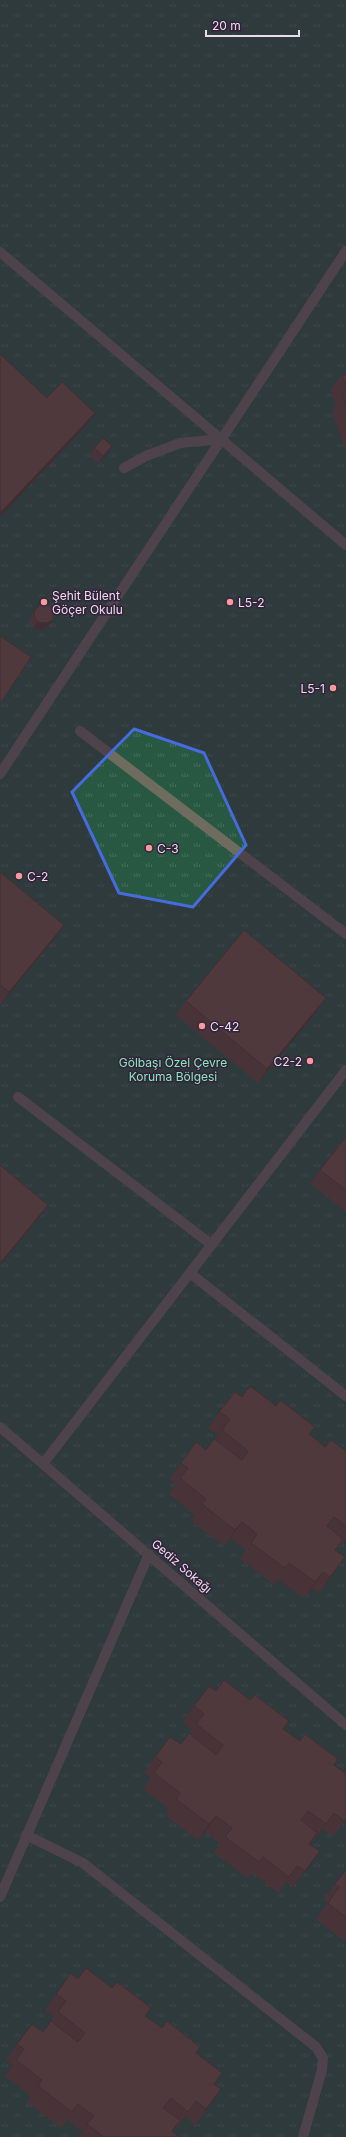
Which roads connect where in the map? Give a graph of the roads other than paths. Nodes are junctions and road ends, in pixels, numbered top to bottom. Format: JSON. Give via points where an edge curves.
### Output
{"nodes":[{"id":1,"x":346,"y":251,"type":"edge"},
{"id":2,"x":0,"y":252,"type":"edge"},
{"id":3,"x":223,"y":439,"type":"junction"},
{"id":4,"x":124,"y":468,"type":"dead end"},
{"id":5,"x":346,"y":545,"type":"edge"},
{"id":6,"x":80,"y":731,"type":"dead end"},
{"id":7,"x":0,"y":774,"type":"edge"},
{"id":8,"x":346,"y":934,"type":"edge"},
{"id":9,"x":346,"y":1070,"type":"edge"},
{"id":10,"x":18,"y":1097,"type":"dead end"},
{"id":11,"x":212,"y":1245,"type":"junction"},
{"id":12,"x":190,"y":1273,"type":"junction"},
{"id":13,"x":346,"y":1396,"type":"edge"},
{"id":14,"x":0,"y":1427,"type":"edge"},
{"id":15,"x":43,"y":1464,"type":"junction"},
{"id":16,"x":149,"y":1554,"type":"junction"},
{"id":17,"x":346,"y":1725,"type":"edge"},
{"id":18,"x":26,"y":1835,"type":"junction"},
{"id":19,"x":0,"y":1897,"type":"edge"},
{"id":20,"x":303,"y":2137,"type":"edge"}],
"edges":[{"from":1,"to":3,"type":"street"},
{"from":2,"to":3,"type":"street"},
{"from":3,"to":4,"type":"street","via":[[180,443]]},
{"from":3,"to":5,"type":"street"},
{"from":3,"to":7,"type":"street"},
{"from":6,"to":8,"type":"street"},
{"from":9,"to":11,"type":"street"},
{"from":10,"to":11,"type":"street"},
{"from":11,"to":12,"type":"street"},
{"from":12,"to":13,"type":"street"},
{"from":12,"to":15,"type":"street"},
{"from":14,"to":15,"type":"street","name":"Gediz Sokağı"},
{"from":15,"to":16,"type":"street","name":"Gediz Sokağı"},
{"from":16,"to":17,"type":"street","name":"Gediz Sokağı"},
{"from":16,"to":18,"type":"street"},
{"from":18,"to":19,"type":"street"},
{"from":18,"to":20,"type":"street","via":[[83,1863],[316,2047],[323,2058],[322,2070]]}]}
